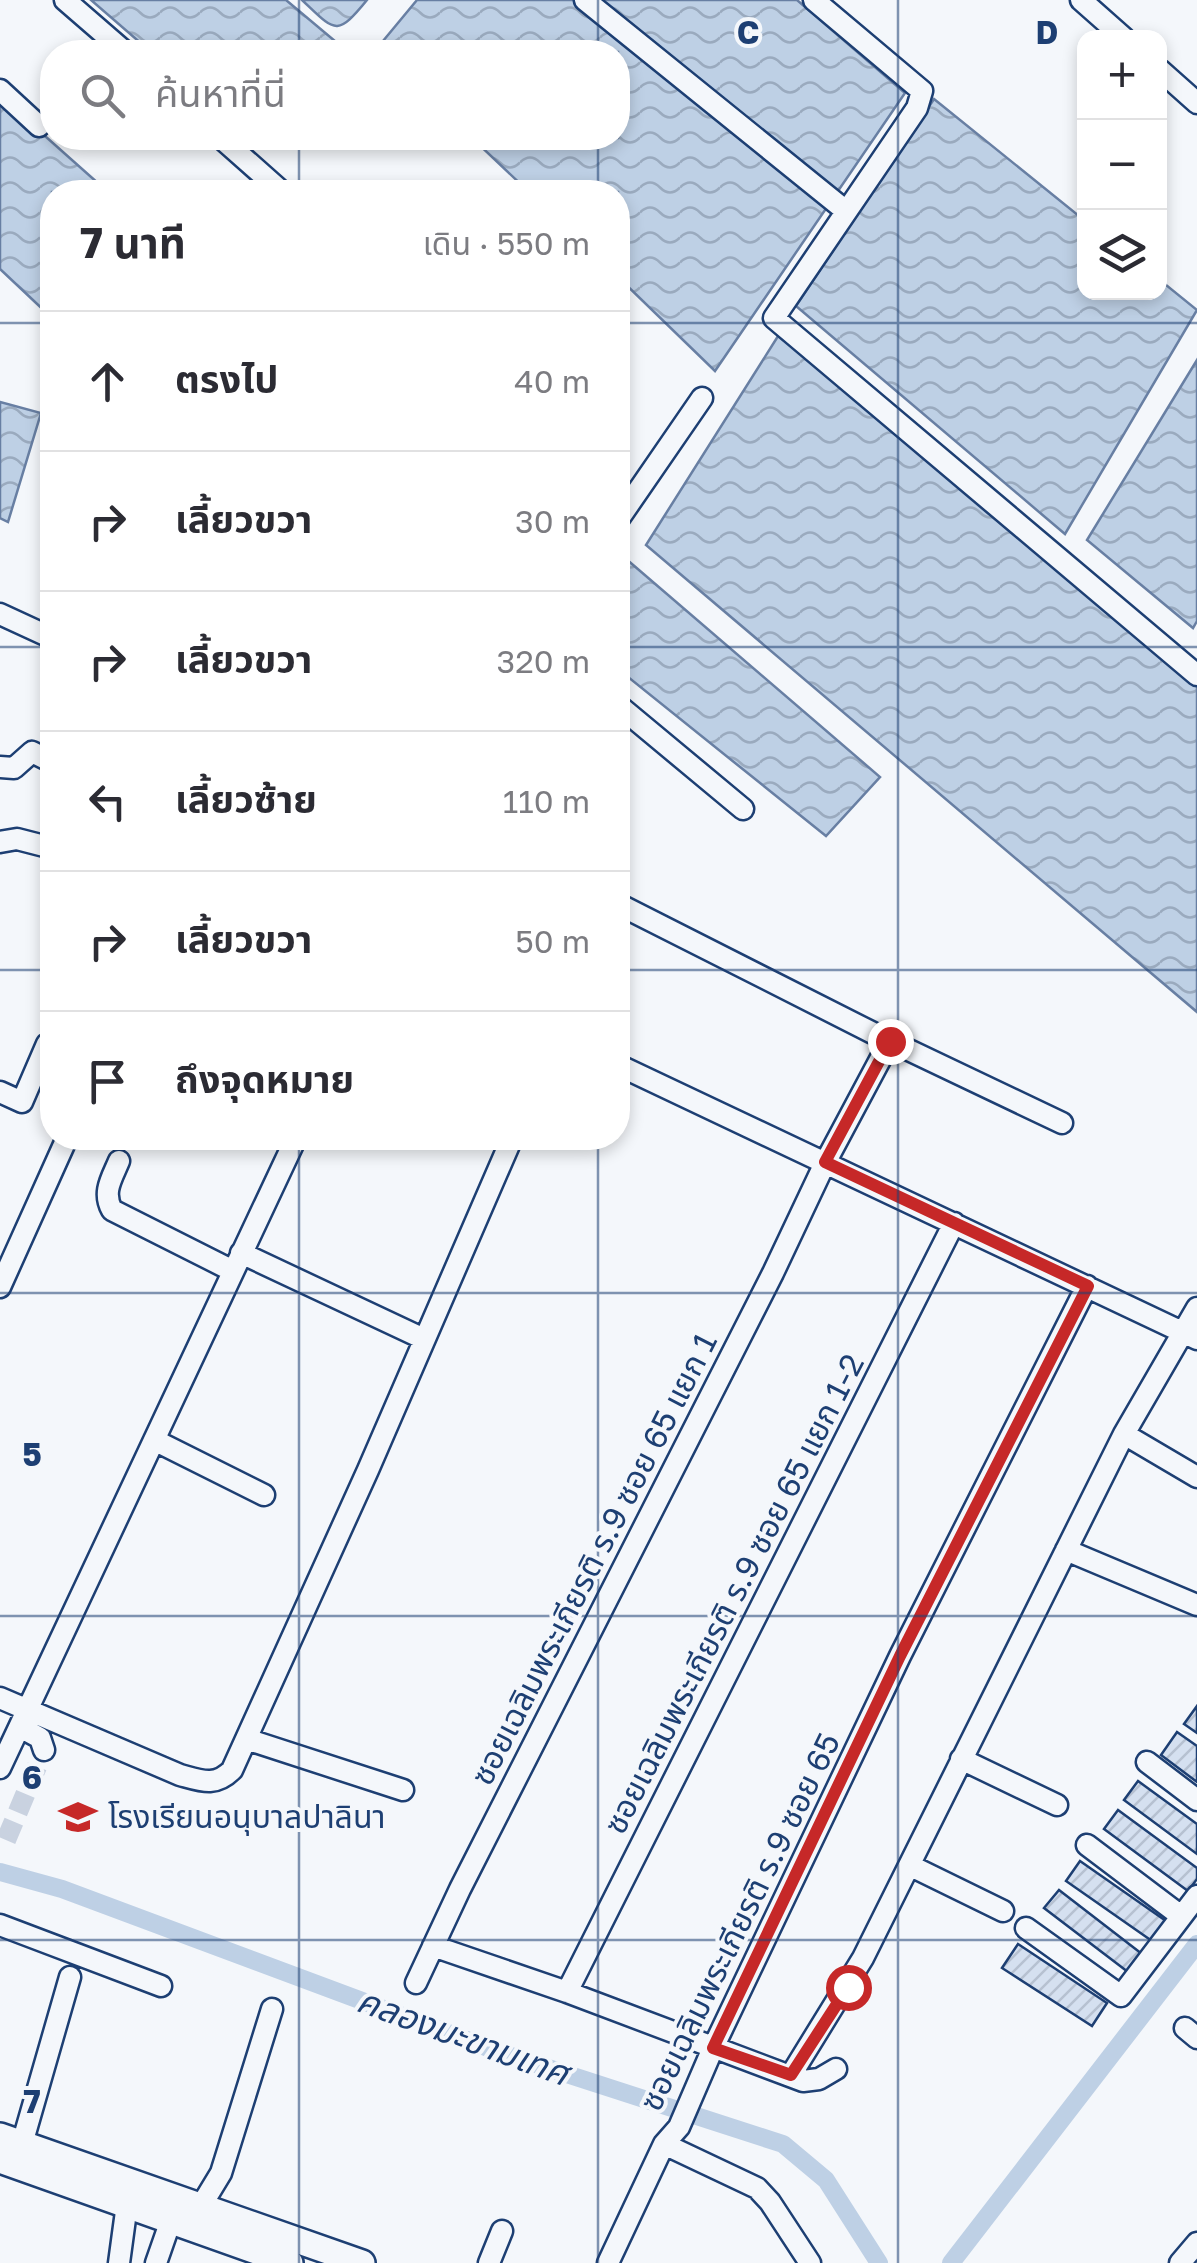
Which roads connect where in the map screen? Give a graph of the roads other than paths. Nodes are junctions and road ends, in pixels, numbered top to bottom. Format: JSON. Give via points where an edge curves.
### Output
{"nodes":[{"id":1,"x":65,"y":0,"type":"edge"},
{"id":2,"x":585,"y":0,"type":"edge"},
{"id":3,"x":814,"y":0,"type":"edge"},
{"id":4,"x":1082,"y":0,"type":"edge"},
{"id":5,"x":1115,"y":30,"type":"edge"},
{"id":6,"x":111,"y":40,"type":"edge"},
{"id":7,"x":1167,"y":76,"type":"edge"},
{"id":8,"x":0,"y":90,"type":"edge"},
{"id":9,"x":1197,"y":103,"type":"edge"},
{"id":10,"x":39,"y":126,"type":"dead end"},
{"id":11,"x":234,"y":150,"type":"edge"},
{"id":12,"x":268,"y":180,"type":"edge"},
{"id":13,"x":846,"y":211,"type":"junction"},
{"id":14,"x":702,"y":398,"type":"dead end"},
{"id":15,"x":630,"y":495,"type":"edge"},
{"id":16,"x":0,"y":614,"type":"edge"},
{"id":17,"x":40,"y":632,"type":"edge"},
{"id":18,"x":1197,"y":674,"type":"edge"},
{"id":19,"x":630,"y":715,"type":"edge"},
{"id":20,"x":40,"y":756,"type":"edge"},
{"id":21,"x":0,"y":768,"type":"edge"},
{"id":22,"x":742,"y":808,"type":"dead end"},
{"id":23,"x":0,"y":842,"type":"edge"},
{"id":24,"x":40,"y":845,"type":"edge"},
{"id":25,"x":630,"y":910,"type":"edge"},
{"id":26,"x":890,"y":1041,"type":"junction"},
{"id":27,"x":40,"y":1060,"type":"edge"},
{"id":28,"x":630,"y":1078,"type":"edge"},
{"id":29,"x":0,"y":1092,"type":"edge"},
{"id":30,"x":1062,"y":1123,"type":"dead end"},
{"id":31,"x":62,"y":1150,"type":"edge"},
{"id":32,"x":290,"y":1150,"type":"edge"},
{"id":33,"x":507,"y":1150,"type":"edge"},
{"id":34,"x":119,"y":1161,"type":"dead end"},
{"id":35,"x":825,"y":1162,"type":"junction"},
{"id":36,"x":954,"y":1223,"type":"junction"},
{"id":37,"x":237,"y":1262,"type":"junction"},
{"id":38,"x":1088,"y":1286,"type":"junction"},
{"id":39,"x":0,"y":1287,"type":"edge"},
{"id":40,"x":1197,"y":1308,"type":"edge"},
{"id":41,"x":1190,"y":1335,"type":"edge"},
{"id":42,"x":424,"y":1340,"type":"junction"},
{"id":43,"x":1124,"y":1434,"type":"junction"},
{"id":44,"x":154,"y":1440,"type":"junction"},
{"id":45,"x":1197,"y":1477,"type":"edge"},
{"id":46,"x":264,"y":1496,"type":"dead end"},
{"id":47,"x":1066,"y":1550,"type":"junction"},
{"id":48,"x":1197,"y":1606,"type":"edge"},
{"id":49,"x":0,"y":1698,"type":"edge"},
{"id":50,"x":24,"y":1718,"type":"junction"},
{"id":51,"x":246,"y":1739,"type":"junction"},
{"id":52,"x":44,"y":1750,"type":"dead end"},
{"id":53,"x":960,"y":1759,"type":"junction"},
{"id":54,"x":1147,"y":1762,"type":"dead end"},
{"id":55,"x":0,"y":1768,"type":"edge"},
{"id":56,"x":403,"y":1790,"type":"dead end"},
{"id":57,"x":1197,"y":1800,"type":"edge"},
{"id":58,"x":1056,"y":1805,"type":"dead end"},
{"id":59,"x":1087,"y":1845,"type":"dead end"},
{"id":60,"x":911,"y":1866,"type":"junction"},
{"id":61,"x":1197,"y":1896,"type":"edge"},
{"id":62,"x":1002,"y":1911,"type":"dead end"},
{"id":63,"x":1181,"y":1916,"type":"junction"},
{"id":64,"x":0,"y":1925,"type":"edge"},
{"id":65,"x":1026,"y":1928,"type":"dead end"},
{"id":66,"x":433,"y":1946,"type":"junction"},
{"id":67,"x":70,"y":1977,"type":"dead end"},
{"id":68,"x":416,"y":1983,"type":"dead end"},
{"id":69,"x":161,"y":1986,"type":"dead end"},
{"id":70,"x":567,"y":1992,"type":"junction"},
{"id":71,"x":272,"y":2009,"type":"dead end"},
{"id":72,"x":713,"y":2048,"type":"junction"},
{"id":73,"x":836,"y":2069,"type":"dead end"},
{"id":74,"x":791,"y":2075,"type":"junction"},
{"id":75,"x":11,"y":2140,"type":"edge"},
{"id":76,"x":664,"y":2144,"type":"junction"},
{"id":77,"x":0,"y":2160,"type":"edge"},
{"id":78,"x":127,"y":2204,"type":"junction"},
{"id":79,"x":201,"y":2206,"type":"junction"},
{"id":80,"x":172,"y":2220,"type":"junction"},
{"id":81,"x":502,"y":2232,"type":"dead end"},
{"id":82,"x":1197,"y":2243,"type":"edge"},
{"id":83,"x":119,"y":2263,"type":"edge"},
{"id":84,"x":156,"y":2263,"type":"edge"},
{"id":85,"x":290,"y":2263,"type":"edge"},
{"id":86,"x":362,"y":2263,"type":"edge"},
{"id":87,"x":489,"y":2263,"type":"edge"},
{"id":88,"x":608,"y":2263,"type":"edge"},
{"id":89,"x":810,"y":2263,"type":"edge"},
{"id":90,"x":1180,"y":2263,"type":"edge"}],
"edges":[{"from":1,"to":6,"type":"street"},
{"from":2,"to":13,"type":"street"},
{"from":3,"to":13,"type":"street","via":[[922,91]]},
{"from":4,"to":5,"type":"street"},
{"from":7,"to":9,"type":"street"},
{"from":8,"to":10,"type":"street"},
{"from":11,"to":12,"type":"street"},
{"from":13,"to":18,"type":"street","via":[[774,318]]},
{"from":14,"to":15,"type":"street"},
{"from":16,"to":17,"type":"street"},
{"from":19,"to":22,"type":"street"},
{"from":20,"to":21,"type":"street","via":[[32,752],[14,768]]},
{"from":23,"to":24,"type":"street"},
{"from":25,"to":26,"type":"street"},
{"from":26,"to":30,"type":"street"},
{"from":26,"to":35,"type":"street","name":"ซอยเฉลิมพระเกียรติ ร.9 ซอย 65 แยก 1"},
{"from":27,"to":29,"type":"street","via":[[22,1102]]},
{"from":28,"to":35,"type":"street"},
{"from":31,"to":39,"type":"street"},
{"from":32,"to":37,"type":"street"},
{"from":33,"to":42,"type":"street"},
{"from":34,"to":37,"type":"street","via":[[108,1187],[112,1210]]},
{"from":35,"to":36,"type":"street"},
{"from":35,"to":66,"type":"street","name":"ซอยเฉลิมพระเกียรติ ร.9 ซอย 65 แยก 1"},
{"from":36,"to":38,"type":"street"},
{"from":36,"to":70,"type":"street","name":"ซอยเฉลิมพระเกียรติ ร.9 ซอย 65 แยก 1-2"},
{"from":37,"to":42,"type":"street"},
{"from":37,"to":44,"type":"street"},
{"from":38,"to":41,"type":"street"},
{"from":38,"to":72,"type":"street","name":"ซอยเฉลิมพระเกียรติ ร.9 ซอย 65","via":[[900,1656]]},
{"from":40,"to":41,"type":"street"},
{"from":41,"to":43,"type":"street"},
{"from":42,"to":51,"type":"street"},
{"from":43,"to":45,"type":"street"},
{"from":43,"to":47,"type":"street"},
{"from":44,"to":46,"type":"street"},
{"from":44,"to":50,"type":"street"},
{"from":47,"to":48,"type":"street"},
{"from":47,"to":53,"type":"street"},
{"from":49,"to":50,"type":"street"},
{"from":50,"to":51,"type":"street","via":[[207,1783],[232,1770]]},
{"from":50,"to":52,"type":"street"},
{"from":50,"to":55,"type":"street"},
{"from":51,"to":56,"type":"street"},
{"from":53,"to":58,"type":"street"},
{"from":53,"to":60,"type":"street"},
{"from":54,"to":57,"type":"street"},
{"from":59,"to":63,"type":"street"},
{"from":60,"to":62,"type":"street"},
{"from":60,"to":74,"type":"street","via":[[848,1987]]},
{"from":61,"to":63,"type":"street"},
{"from":63,"to":65,"type":"street","via":[[1121,1996]]},
{"from":64,"to":69,"type":"street"},
{"from":66,"to":68,"type":"street","name":"ซอยเฉลิมพระเกียรติ ร.9 ซอย 65 แยก 1"},
{"from":66,"to":70,"type":"street"},
{"from":67,"to":75,"type":"street"},
{"from":70,"to":72,"type":"street"},
{"from":71,"to":79,"type":"street","via":[[221,2173]]},
{"from":72,"to":74,"type":"street"},
{"from":72,"to":76,"type":"street","name":"ซอยเฉลิมพระเกียรติ ร.9 ซอย 65","via":[[679,2127]]},
{"from":73,"to":74,"type":"street","via":[[811,2081]]},
{"from":75,"to":79,"type":"main road"},
{"from":76,"to":88,"type":"street","name":"ซอยเฉลิมพระเกียรติ ร.9 ซอย 65"},
{"from":76,"to":89,"type":"street","via":[[756,2188]]},
{"from":77,"to":78,"type":"main road"},
{"from":78,"to":80,"type":"main road"},
{"from":78,"to":83,"type":"street"},
{"from":79,"to":86,"type":"main road"},
{"from":80,"to":84,"type":"street"},
{"from":80,"to":85,"type":"main road"},
{"from":81,"to":87,"type":"street"},
{"from":82,"to":90,"type":"street"}]}
